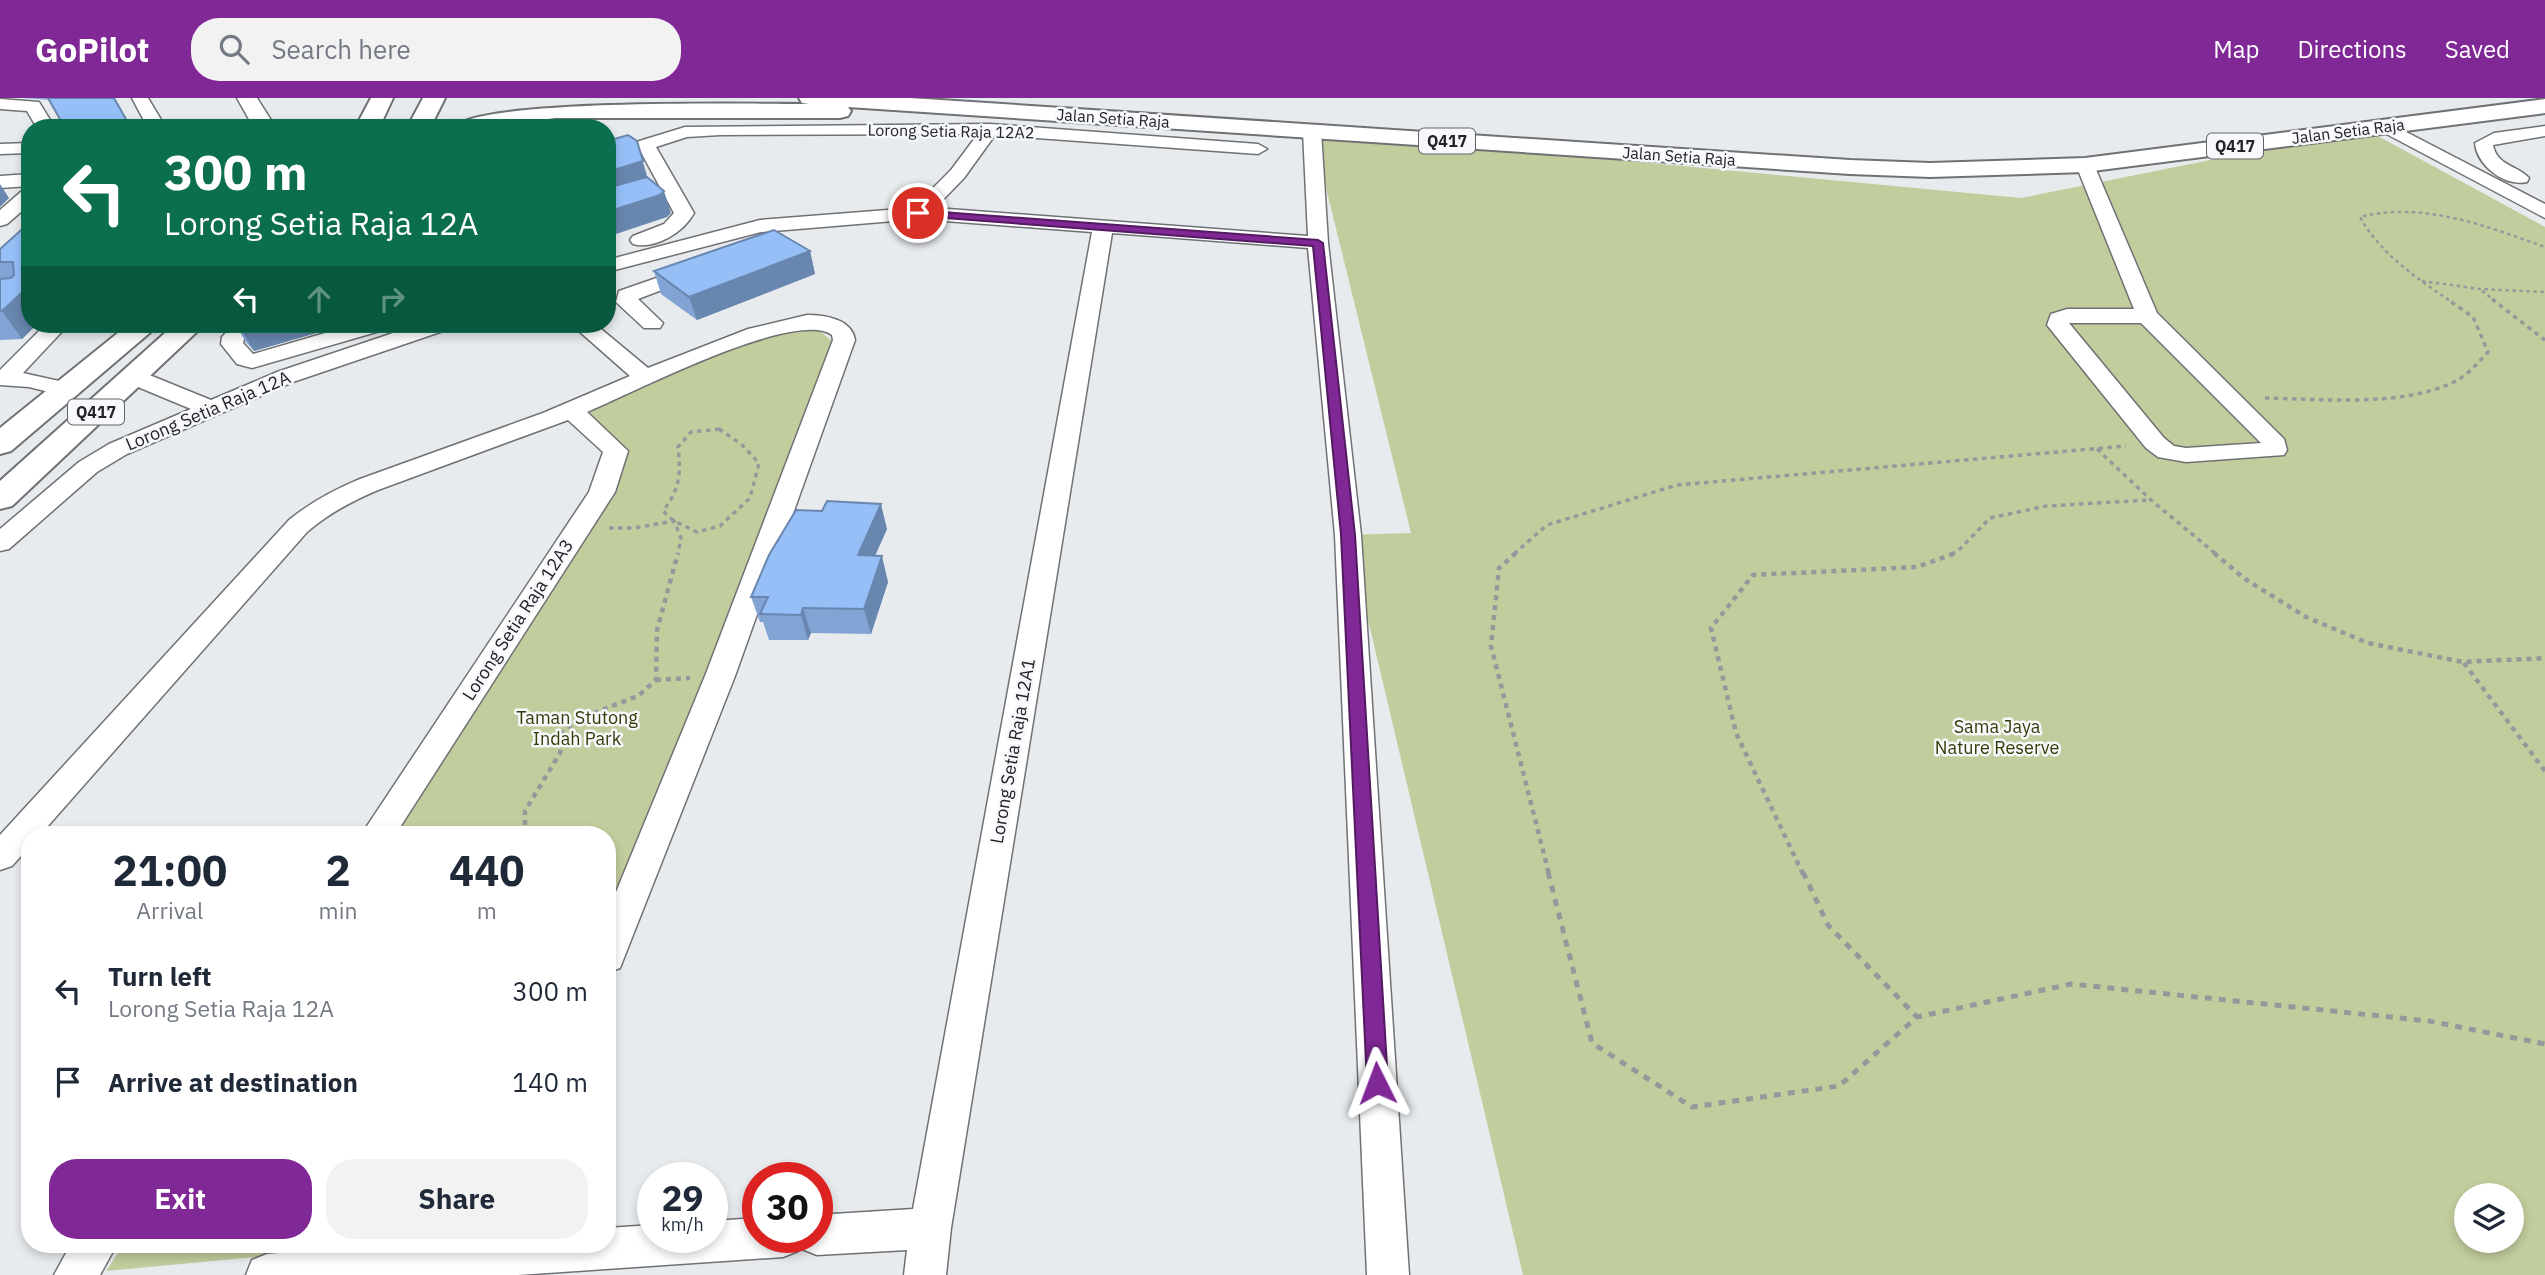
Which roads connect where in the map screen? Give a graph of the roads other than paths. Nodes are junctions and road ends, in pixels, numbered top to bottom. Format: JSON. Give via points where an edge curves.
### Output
{"nodes":[{"id":1,"x":140,"y":98,"type":"edge"},
{"id":2,"x":247,"y":98,"type":"edge"},
{"id":3,"x":382,"y":98,"type":"edge"},
{"id":4,"x":434,"y":98,"type":"edge"},
{"id":5,"x":810,"y":98,"type":"edge"},
{"id":6,"x":1030,"y":98,"type":"edge"},
{"id":7,"x":2470,"y":98,"type":"edge"},
{"id":8,"x":0,"y":103,"type":"edge"},
{"id":9,"x":2545,"y":106,"type":"edge"},
{"id":10,"x":957,"y":108,"type":"junction"},
{"id":11,"x":652,"y":112,"type":"junction"},
{"id":12,"x":41,"y":119,"type":"edge"},
{"id":13,"x":152,"y":119,"type":"edge"},
{"id":14,"x":260,"y":119,"type":"edge"},
{"id":15,"x":372,"y":119,"type":"edge"},
{"id":16,"x":423,"y":119,"type":"edge"},
{"id":17,"x":500,"y":119,"type":"edge"},
{"id":18,"x":2274,"y":125,"type":"junction"},
{"id":19,"x":2385,"y":126,"type":"junction"},
{"id":20,"x":989,"y":130,"type":"junction"},
{"id":21,"x":1312,"y":131,"type":"junction"},
{"id":22,"x":2545,"y":131,"type":"edge"},
{"id":23,"x":646,"y":145,"type":"junction"},
{"id":24,"x":21,"y":148,"type":"edge"},
{"id":25,"x":0,"y":149,"type":"edge"},
{"id":26,"x":1258,"y":149,"type":"dead end"},
{"id":27,"x":616,"y":154,"type":"edge"},
{"id":28,"x":1980,"y":155,"type":"junction"},
{"id":29,"x":2085,"y":165,"type":"junction"},
{"id":30,"x":21,"y":181,"type":"edge"},
{"id":31,"x":0,"y":182,"type":"edge"},
{"id":32,"x":669,"y":185,"type":"junction"},
{"id":33,"x":2545,"y":192,"type":"edge"},
{"id":34,"x":21,"y":193,"type":"edge"},
{"id":35,"x":645,"y":193,"type":"edge"},
{"id":36,"x":0,"y":194,"type":"edge"},
{"id":37,"x":21,"y":201,"type":"edge"},
{"id":38,"x":2545,"y":212,"type":"edge"},
{"id":39,"x":918,"y":213,"type":"junction"},
{"id":40,"x":0,"y":220,"type":"edge"},
{"id":41,"x":785,"y":224,"type":"junction"},
{"id":42,"x":1103,"y":227,"type":"junction"},
{"id":43,"x":1318,"y":243,"type":"junction"},
{"id":44,"x":773,"y":246,"type":"edge"},
{"id":45,"x":616,"y":248,"type":"edge"},
{"id":46,"x":649,"y":253,"type":"junction"},
{"id":47,"x":616,"y":263,"type":"edge"},
{"id":48,"x":714,"y":265,"type":"edge"},
{"id":49,"x":674,"y":277,"type":"junction"},
{"id":50,"x":2147,"y":316,"type":"junction"},
{"id":51,"x":652,"y":323,"type":"dead end"},
{"id":52,"x":49,"y":333,"type":"edge"},
{"id":53,"x":136,"y":333,"type":"edge"},
{"id":54,"x":181,"y":333,"type":"edge"},
{"id":55,"x":237,"y":333,"type":"edge"},
{"id":56,"x":350,"y":333,"type":"edge"},
{"id":57,"x":415,"y":333,"type":"edge"},
{"id":58,"x":593,"y":333,"type":"edge"},
{"id":59,"x":36,"y":345,"type":"junction"},
{"id":60,"x":0,"y":347,"type":"edge"},
{"id":61,"x":644,"y":376,"type":"junction"},
{"id":62,"x":134,"y":377,"type":"junction"},
{"id":63,"x":2,"y":378,"type":"edge"},
{"id":64,"x":69,"y":390,"type":"junction"},
{"id":65,"x":209,"y":408,"type":"junction"},
{"id":66,"x":571,"y":410,"type":"junction"},
{"id":67,"x":0,"y":444,"type":"edge"},
{"id":68,"x":0,"y":499,"type":"edge"},
{"id":69,"x":0,"y":543,"type":"edge"},
{"id":70,"x":28,"y":826,"type":"edge"},
{"id":71,"x":383,"y":826,"type":"edge"},
{"id":72,"x":21,"y":834,"type":"edge"},
{"id":73,"x":0,"y":857,"type":"edge"},
{"id":74,"x":616,"y":935,"type":"edge"},
{"id":75,"x":930,"y":1228,"type":"junction"},
{"id":76,"x":833,"y":1234,"type":"edge"},
{"id":77,"x":742,"y":1239,"type":"edge"},
{"id":78,"x":616,"y":1245,"type":"edge"},
{"id":79,"x":90,"y":1253,"type":"edge"},
{"id":80,"x":468,"y":1253,"type":"edge"},
{"id":81,"x":75,"y":1275,"type":"edge"},
{"id":82,"x":267,"y":1275,"type":"edge"},
{"id":83,"x":925,"y":1275,"type":"edge"},
{"id":84,"x":1388,"y":1275,"type":"edge"}],
"edges":[{"from":1,"to":13,"type":"street"},
{"from":2,"to":14,"type":"main road"},
{"from":3,"to":15,"type":"highway"},
{"from":4,"to":16,"type":"highway"},
{"from":5,"to":10,"type":"highway","name":"Jalan Setia Raja","number":"Q417"},
{"from":6,"to":28,"type":"highway","name":"Jalan Setia Raja","number":"Q417","via":[[1774,148]]},
{"from":7,"to":18,"type":"highway","name":"Jalan Setia Raja","number":"Q417"},
{"from":8,"to":12,"type":"street","via":[[33,106]]},
{"from":9,"to":19,"type":"highway","name":"Jalan Setia Raja","number":"Q417"},
{"from":10,"to":11,"type":"highway"},
{"from":10,"to":21,"type":"highway","name":"Jalan Setia Raja","number":"Q417"},
{"from":11,"to":17,"type":"highway","via":[[555,111]]},
{"from":11,"to":23,"type":"street","via":[[661,120]]},
{"from":18,"to":19,"type":"highway","via":[[2303,128],[2365,121]]},
{"from":18,"to":28,"type":"highway","name":"Jalan Setia Raja","number":"Q417"},
{"from":19,"to":29,"type":"highway","name":"Jalan Setia Raja","number":"Q417"},
{"from":19,"to":38,"type":"street"},
{"from":20,"to":23,"type":"street","name":"Lorong Setia Raja 12A2","via":[[720,130],[685,132]]},
{"from":20,"to":26,"type":"street","name":"Lorong Setia Raja 12A2"},
{"from":20,"to":39,"type":"street","via":[[946,190]]},
{"from":21,"to":29,"type":"highway","name":"Jalan Setia Raja","number":"Q417","via":[[1850,167]]},
{"from":21,"to":43,"type":"street"},
{"from":22,"to":33,"type":"street","via":[[2494,138],[2484,143],[2484,154],[2491,164]]},
{"from":23,"to":27,"type":"street","name":"Lorong Setia Raja 12A2"},
{"from":23,"to":32,"type":"street"},
{"from":24,"to":25,"type":"street"},
{"from":28,"to":29,"type":"highway","via":[[2059,158]]},
{"from":29,"to":50,"type":"street"},
{"from":30,"to":31,"type":"street"},
{"from":32,"to":35,"type":"street"},
{"from":32,"to":45,"type":"street","via":[[684,213],[680,223]]},
{"from":34,"to":36,"type":"street"},
{"from":37,"to":40,"type":"street"},
{"from":39,"to":41,"type":"street"},
{"from":39,"to":42,"type":"street"},
{"from":41,"to":44,"type":"street"},
{"from":41,"to":46,"type":"street"},
{"from":42,"to":43,"type":"street"},
{"from":42,"to":75,"type":"street","name":"Lorong Setia Raja 12A1"},
{"from":43,"to":84,"type":"street","via":[[1348,535]]},
{"from":46,"to":47,"type":"street"},
{"from":46,"to":49,"type":"street"},
{"from":48,"to":49,"type":"street"},
{"from":49,"to":51,"type":"street","via":[[627,296],[627,302]]},
{"from":50,"to":50,"type":"street","via":[[2067,316],[2059,319],[2058,325],[2167,452],[2275,450],[2275,444]]},
{"from":52,"to":59,"type":"street"},
{"from":53,"to":64,"type":"highway","number":"Q417"},
{"from":54,"to":62,"type":"highway","number":"Q417"},
{"from":55,"to":56,"type":"street","via":[[232,344],[252,361]]},
{"from":57,"to":65,"type":"street","name":"Lorong Setia Raja 12A"},
{"from":58,"to":61,"type":"street"},
{"from":59,"to":60,"type":"street"},
{"from":59,"to":63,"type":"street"},
{"from":61,"to":66,"type":"street"},
{"from":61,"to":74,"type":"street","via":[[785,325],[818,321],[843,333],[844,341],[724,663]]},
{"from":62,"to":65,"type":"street"},
{"from":62,"to":68,"type":"highway","number":"Q417"},
{"from":63,"to":64,"type":"street"},
{"from":64,"to":67,"type":"highway","number":"Q417"},
{"from":65,"to":69,"type":"street","name":"Lorong Setia Raja 12A","via":[[88,467]]},
{"from":66,"to":70,"type":"street","via":[[320,506]]},
{"from":66,"to":71,"type":"street","name":"Lorong Setia Raja 12A3","via":[[616,451],[602,492]]},
{"from":72,"to":73,"type":"street"},
{"from":75,"to":76,"type":"street"},
{"from":75,"to":83,"type":"street","name":"Lorong Setia Raja 12A1"},
{"from":77,"to":78,"type":"street"},
{"from":79,"to":81,"type":"street"},
{"from":80,"to":82,"type":"street"}]}
